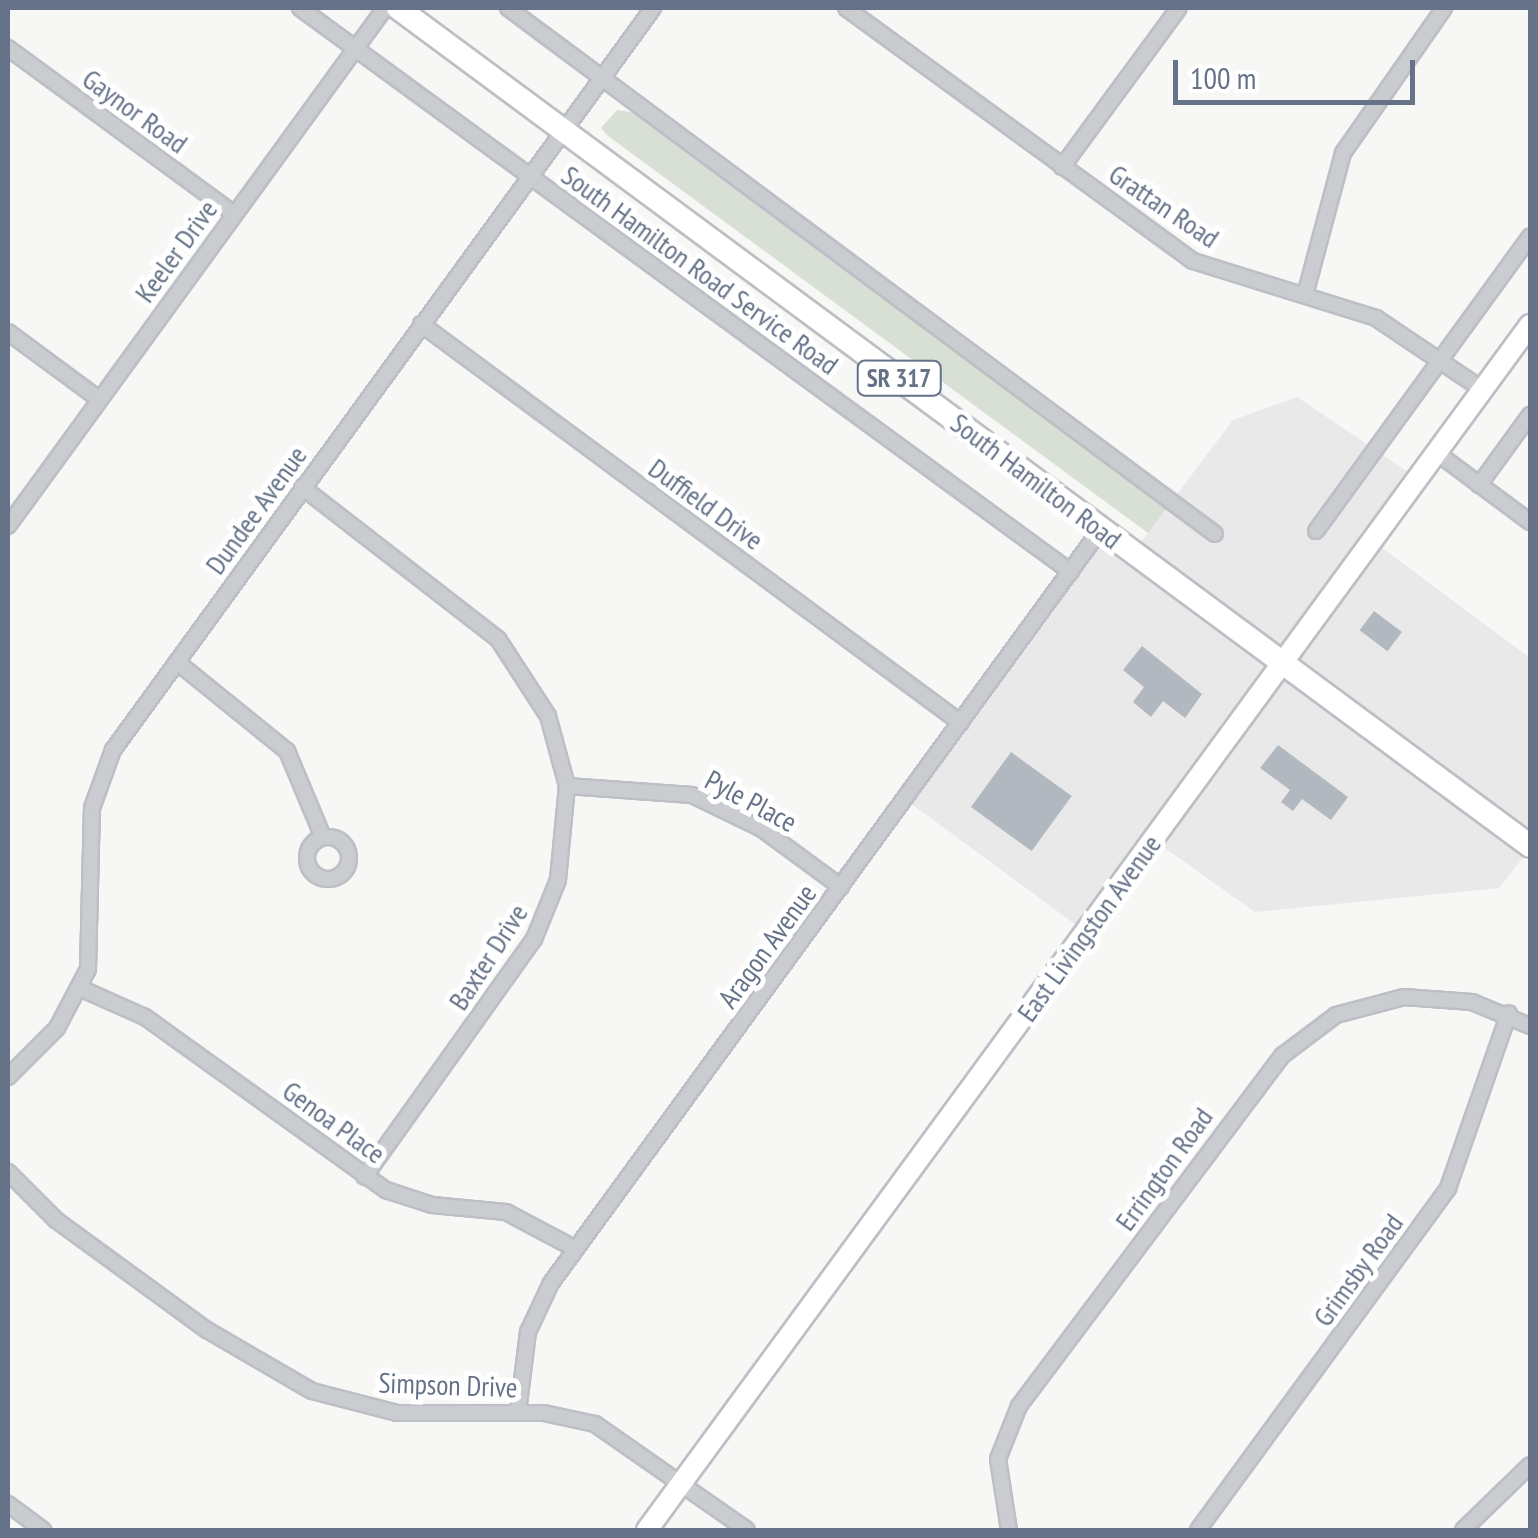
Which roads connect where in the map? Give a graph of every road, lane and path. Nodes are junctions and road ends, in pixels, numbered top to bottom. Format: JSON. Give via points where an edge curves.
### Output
{"nodes":[{"id":1,"x":300,"y":8,"type":"edge"},
{"id":2,"x":385,"y":8,"type":"edge"},
{"id":3,"x":398,"y":8,"type":"edge"},
{"id":4,"x":508,"y":8,"type":"edge"},
{"id":5,"x":653,"y":8,"type":"edge"},
{"id":6,"x":846,"y":8,"type":"edge"},
{"id":7,"x":1179,"y":8,"type":"edge"},
{"id":8,"x":1444,"y":8,"type":"edge"},
{"id":9,"x":8,"y":48,"type":"edge"},
{"id":10,"x":355,"y":48,"type":"junction"},
{"id":11,"x":601,"y":78,"type":"junction"},
{"id":12,"x":564,"y":129,"type":"junction"},
{"id":13,"x":1062,"y":167,"type":"junction"},
{"id":14,"x":530,"y":177,"type":"junction"},
{"id":15,"x":234,"y":214,"type":"junction"},
{"id":16,"x":1530,"y":236,"type":"edge"},
{"id":17,"x":1304,"y":294,"type":"junction"},
{"id":18,"x":421,"y":324,"type":"junction"},
{"id":19,"x":1530,"y":325,"type":"edge"},
{"id":20,"x":8,"y":332,"type":"edge"},
{"id":21,"x":1440,"y":359,"type":"junction"},
{"id":22,"x":1483,"y":390,"type":"junction"},
{"id":23,"x":100,"y":398,"type":"junction"},
{"id":24,"x":1530,"y":415,"type":"edge"},
{"id":25,"x":1436,"y":453,"type":"junction"},
{"id":26,"x":1479,"y":485,"type":"junction"},
{"id":27,"x":302,"y":487,"type":"junction"},
{"id":28,"x":1530,"y":522,"type":"edge"},
{"id":29,"x":8,"y":526,"type":"edge"},
{"id":30,"x":1101,"y":529,"type":"junction"},
{"id":31,"x":1316,"y":531,"type":"dead end"},
{"id":32,"x":1215,"y":534,"type":"dead end"},
{"id":33,"x":1071,"y":572,"type":"junction"},
{"id":34,"x":177,"y":662,"type":"junction"},
{"id":35,"x":1280,"y":665,"type":"junction"},
{"id":36,"x":962,"y":723,"type":"junction"},
{"id":37,"x":568,"y":786,"type":"junction"},
{"id":38,"x":323,"y":837,"type":"dead end"},
{"id":39,"x":1530,"y":846,"type":"edge"},
{"id":40,"x":842,"y":887,"type":"junction"},
{"id":41,"x":82,"y":988,"type":"junction"},
{"id":42,"x":1509,"y":1013,"type":"junction"},
{"id":43,"x":1530,"y":1026,"type":"edge"},
{"id":44,"x":8,"y":1077,"type":"edge"},
{"id":45,"x":8,"y":1172,"type":"edge"},
{"id":46,"x":364,"y":1177,"type":"junction"},
{"id":47,"x":576,"y":1249,"type":"junction"},
{"id":48,"x":518,"y":1412,"type":"junction"},
{"id":49,"x":1530,"y":1465,"type":"edge"},
{"id":50,"x":683,"y":1481,"type":"junction"},
{"id":51,"x":8,"y":1504,"type":"edge"},
{"id":52,"x":44,"y":1530,"type":"edge"},
{"id":53,"x":647,"y":1530,"type":"edge"},
{"id":54,"x":747,"y":1530,"type":"edge"},
{"id":55,"x":1009,"y":1530,"type":"edge"},
{"id":56,"x":1198,"y":1530,"type":"edge"},
{"id":57,"x":1463,"y":1530,"type":"edge"}],
"edges":[{"from":1,"to":10,"type":"street","name":"South Hamilton Road Service Road"},
{"from":2,"to":10,"type":"street","name":"Keeler Drive"},
{"from":3,"to":12,"type":"main road","name":"South Hamilton Road","number":"SR 317"},
{"from":4,"to":11,"type":"street"},
{"from":5,"to":11,"type":"street","name":"Dundee Avenue"},
{"from":6,"to":13,"type":"street","name":"Grattan Road"},
{"from":7,"to":13,"type":"street"},
{"from":8,"to":17,"type":"street","via":[[1343,153]]},
{"from":9,"to":15,"type":"street","name":"Gaynor Road"},
{"from":10,"to":14,"type":"street","name":"South Hamilton Road Service Road"},
{"from":10,"to":15,"type":"street","name":"Keeler Drive"},
{"from":11,"to":12,"type":"street","name":"Dundee Avenue"},
{"from":11,"to":32,"type":"street"},
{"from":12,"to":14,"type":"street","name":"Dundee Avenue"},
{"from":12,"to":30,"type":"main road","name":"South Hamilton Road","number":"SR 317"},
{"from":13,"to":17,"type":"street","name":"Grattan Road","via":[[1193,261]]},
{"from":14,"to":18,"type":"street","name":"Dundee Avenue"},
{"from":14,"to":33,"type":"street","name":"South Hamilton Road Service Road"},
{"from":15,"to":23,"type":"street","name":"Keeler Drive"},
{"from":16,"to":21,"type":"street"},
{"from":17,"to":21,"type":"street","name":"Grattan Road","via":[[1376,318]]},
{"from":18,"to":27,"type":"street","name":"Dundee Avenue"},
{"from":18,"to":36,"type":"street","name":"Duffield Drive"},
{"from":19,"to":22,"type":"main road","name":"East Livingston Avenue"},
{"from":20,"to":23,"type":"street"},
{"from":21,"to":22,"type":"street","name":"Grattan Road"},
{"from":21,"to":31,"type":"street"},
{"from":22,"to":25,"type":"main road","name":"East Livingston Avenue"},
{"from":23,"to":29,"type":"street","name":"Keeler Drive"},
{"from":24,"to":26,"type":"street"},
{"from":25,"to":26,"type":"street"},
{"from":25,"to":35,"type":"main road","name":"East Livingston Avenue"},
{"from":26,"to":28,"type":"street"},
{"from":27,"to":34,"type":"street","name":"Dundee Avenue"},
{"from":27,"to":37,"type":"street","name":"Baxter Drive","via":[[498,639],[548,716]]},
{"from":30,"to":33,"type":"street","name":"Aragon Avenue"},
{"from":30,"to":35,"type":"main road","name":"South Hamilton Road","number":"SR 317"},
{"from":33,"to":36,"type":"street","name":"Aragon Avenue"},
{"from":34,"to":38,"type":"street","via":[[287,751]]},
{"from":34,"to":41,"type":"street","name":"Dundee Avenue","via":[[100,779],[89,839],[94,937]]},
{"from":35,"to":39,"type":"main road","name":"South Hamilton Road","number":"SR 317"},
{"from":35,"to":50,"type":"main road","name":"East Livingston Avenue"},
{"from":36,"to":40,"type":"street","name":"Aragon Avenue"},
{"from":37,"to":40,"type":"street","name":"Pyle Place","via":[[692,795],[762,829]]},
{"from":37,"to":46,"type":"street","name":"Baxter Drive","via":[[558,880],[534,940]]},
{"from":40,"to":47,"type":"street","name":"Aragon Avenue"},
{"from":41,"to":44,"type":"street","name":"Dundee Avenue"},
{"from":41,"to":46,"type":"street","name":"Genoa Place","via":[[145,1016]]},
{"from":42,"to":43,"type":"street","name":"Errington Road"},
{"from":42,"to":55,"type":"street","name":"Errington Road","via":[[1439,997],[1367,1003],[1283,1054],[1019,1406],[998,1458]]},
{"from":42,"to":56,"type":"street","name":"Grimsby Road","via":[[1448,1188]]},
{"from":45,"to":48,"type":"street","name":"Simpson Drive","via":[[56,1220],[207,1330],[312,1392],[397,1413]]},
{"from":46,"to":47,"type":"street","name":"Genoa Place","via":[[408,1200],[506,1212]]},
{"from":47,"to":48,"type":"street","name":"Aragon Avenue","via":[[528,1332]]},
{"from":48,"to":50,"type":"street","name":"Simpson Drive","via":[[595,1424]]},
{"from":49,"to":57,"type":"street"},
{"from":50,"to":53,"type":"main road","name":"East Livingston Avenue"},
{"from":50,"to":54,"type":"street","name":"Simpson Drive"},
{"from":51,"to":52,"type":"street"}]}
